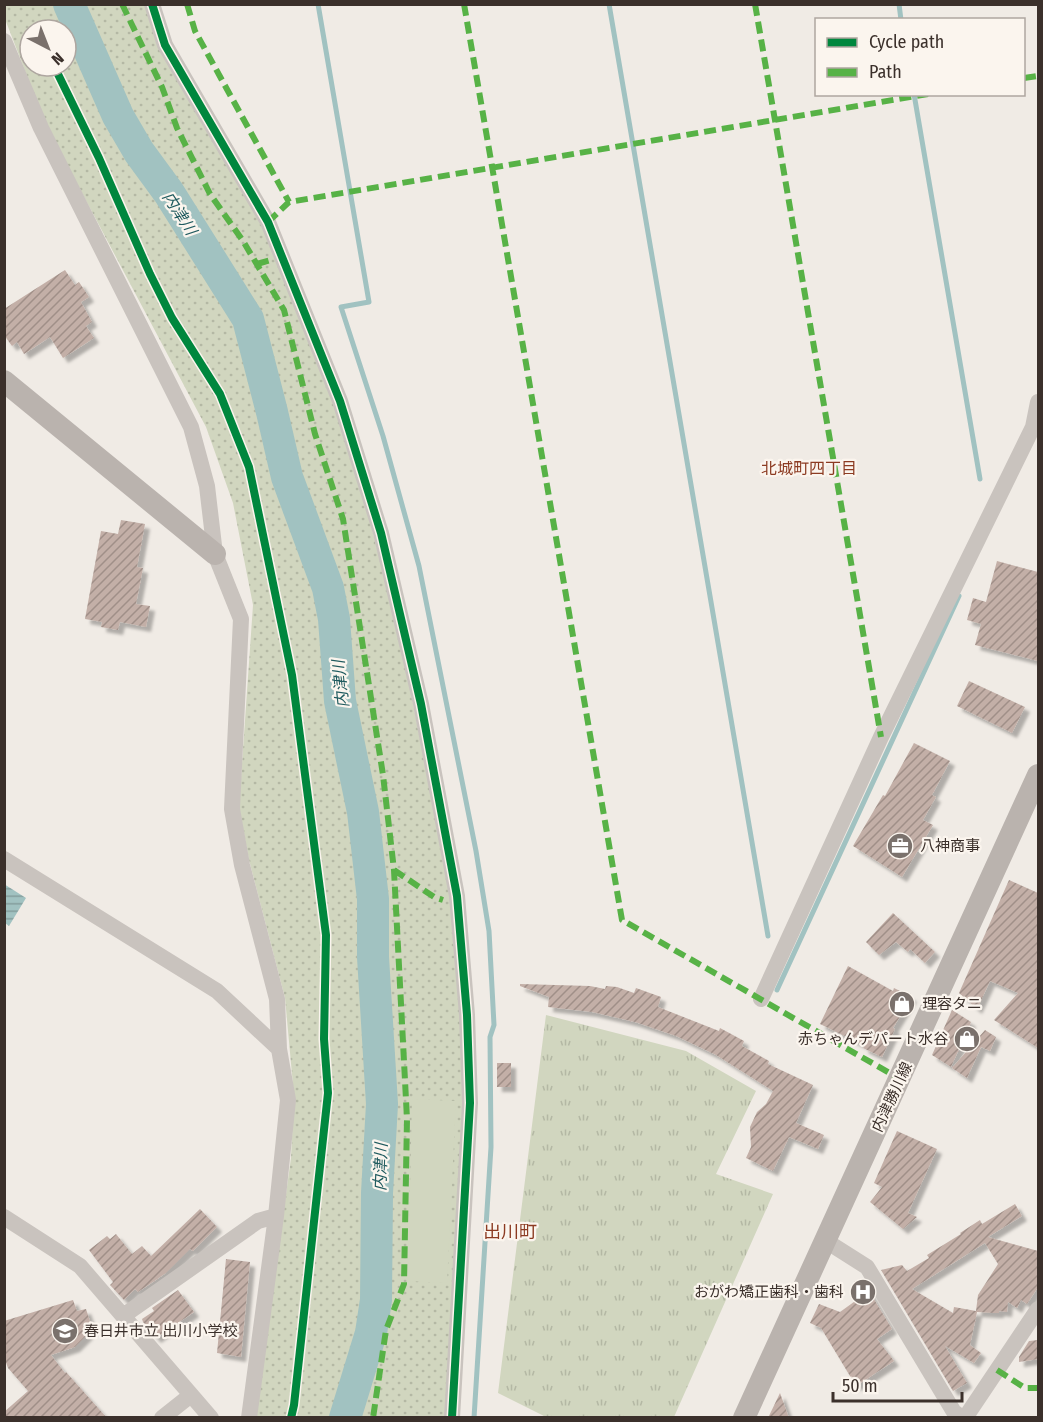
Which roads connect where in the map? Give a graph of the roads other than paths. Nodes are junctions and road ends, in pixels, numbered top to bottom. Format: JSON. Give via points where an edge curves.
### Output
{"nodes":[{"id":1,"x":152,"y":4,"type":"edge"},
{"id":2,"x":4,"y":41,"type":"edge"},
{"id":3,"x":4,"y":381,"type":"edge"},
{"id":4,"x":1038,"y":402,"type":"edge"},
{"id":5,"x":215,"y":554,"type":"junction"},
{"id":6,"x":1038,"y":775,"type":"edge"},
{"id":7,"x":4,"y":859,"type":"edge"},
{"id":8,"x":761,"y":999,"type":"dead end"},
{"id":9,"x":279,"y":1049,"type":"junction"},
{"id":10,"x":276,"y":1216,"type":"junction"},
{"id":11,"x":4,"y":1217,"type":"edge"},
{"id":12,"x":826,"y":1241,"type":"junction"},
{"id":13,"x":1038,"y":1309,"type":"edge"},
{"id":14,"x":123,"y":1316,"type":"junction"},
{"id":15,"x":191,"y":1395,"type":"junction"},
{"id":16,"x":162,"y":1418,"type":"edge"},
{"id":17,"x":212,"y":1418,"type":"edge"},
{"id":18,"x":249,"y":1418,"type":"edge"},
{"id":19,"x":453,"y":1418,"type":"edge"},
{"id":20,"x":744,"y":1418,"type":"edge"},
{"id":21,"x":963,"y":1418,"type":"edge"}],
"edges":[{"from":1,"to":19,"type":"street","via":[[165,45],[268,222],[340,401],[381,533],[421,704],[457,896],[467,1015],[470,1103]]},
{"from":2,"to":5,"type":"street","via":[[41,128],[190,427],[207,486]]},
{"from":3,"to":5,"type":"main road"},
{"from":4,"to":8,"type":"street","via":[[1033,427],[881,737]]},
{"from":5,"to":9,"type":"street","via":[[241,619],[232,809],[242,865],[277,999]]},
{"from":6,"to":12,"type":"main road","name":"内津勝川線"},
{"from":7,"to":9,"type":"street","via":[[217,991]]},
{"from":9,"to":10,"type":"street","via":[[288,1100]]},
{"from":10,"to":14,"type":"street","via":[[258,1221]]},
{"from":10,"to":18,"type":"street"},
{"from":11,"to":14,"type":"street","via":[[80,1266]]},
{"from":12,"to":20,"type":"main road","name":"内津勝川線"},
{"from":12,"to":21,"type":"street","via":[[867,1267],[954,1412]]},
{"from":13,"to":21,"type":"street"},
{"from":14,"to":15,"type":"street"},
{"from":15,"to":16,"type":"street"},
{"from":15,"to":17,"type":"street"}]}
